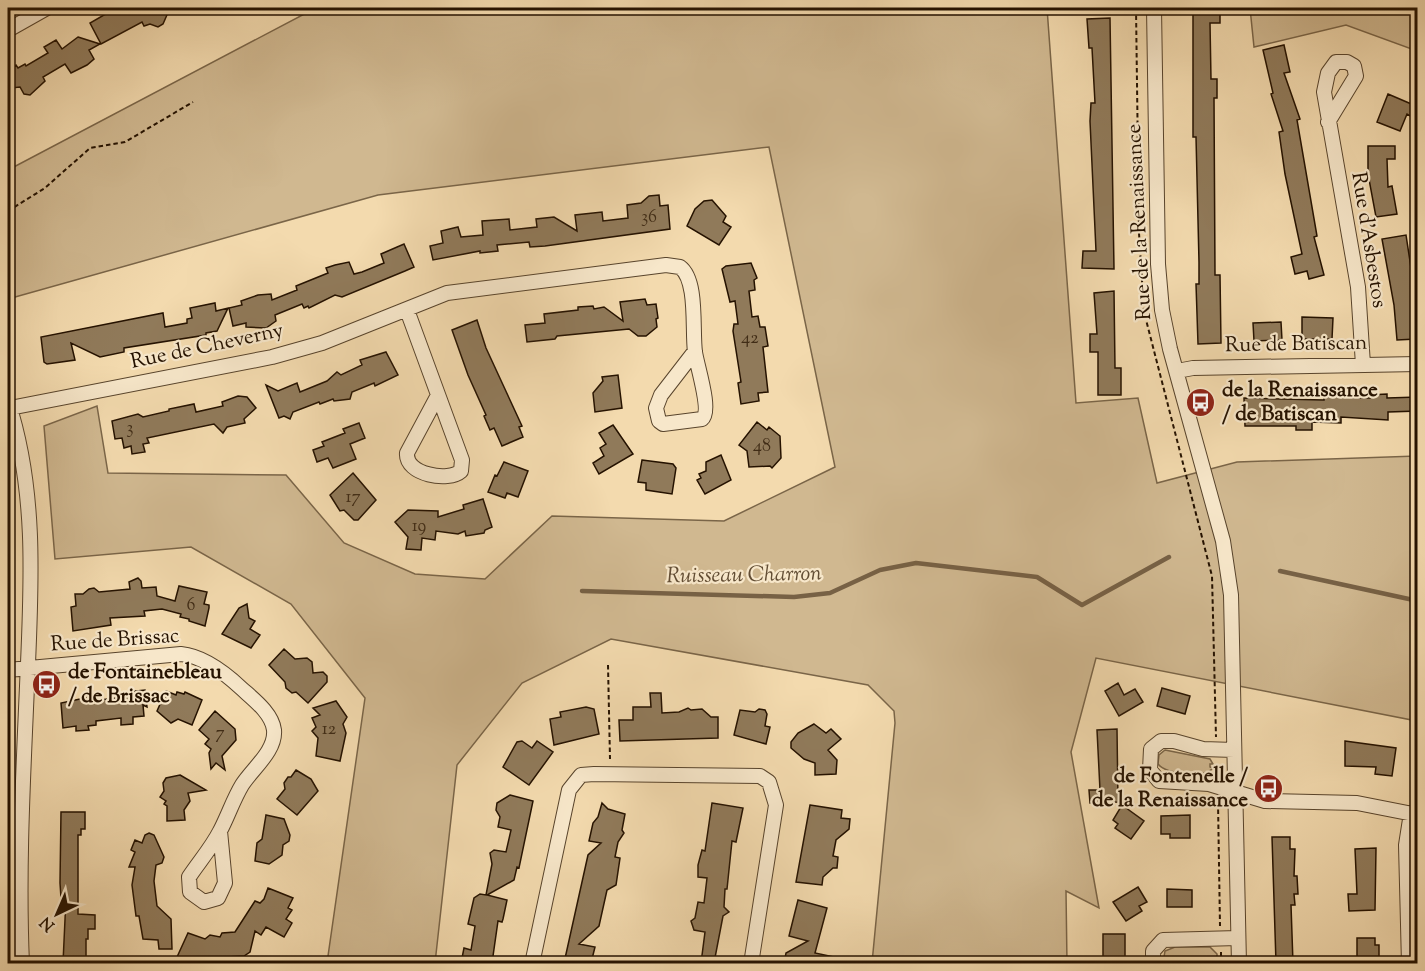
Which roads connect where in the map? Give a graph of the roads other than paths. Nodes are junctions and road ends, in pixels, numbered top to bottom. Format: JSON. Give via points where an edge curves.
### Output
{"nodes":[{"id":1,"x":47,"y":8,"type":"edge"},
{"id":2,"x":1154,"y":8,"type":"edge"},
{"id":3,"x":8,"y":30,"type":"edge"},
{"id":4,"x":1328,"y":122,"type":"dead end"},
{"id":5,"x":407,"y":310,"type":"junction"},
{"id":6,"x":695,"y":351,"type":"junction"},
{"id":7,"x":1418,"y":364,"type":"edge"},
{"id":8,"x":1363,"y":365,"type":"junction"},
{"id":9,"x":1177,"y":371,"type":"junction"},
{"id":10,"x":437,"y":397,"type":"junction"},
{"id":11,"x":9,"y":404,"type":"edge"},
{"id":12,"x":28,"y":669,"type":"junction"},
{"id":13,"x":8,"y":670,"type":"edge"},
{"id":14,"x":1234,"y":750,"type":"junction"},
{"id":15,"x":1235,"y":792,"type":"junction"},
{"id":16,"x":1414,"y":814,"type":"edge"},
{"id":17,"x":220,"y":831,"type":"junction"},
{"id":18,"x":14,"y":850,"type":"edge"},
{"id":19,"x":14,"y":929,"type":"edge"},
{"id":20,"x":1238,"y":938,"type":"junction"},
{"id":21,"x":22,"y":963,"type":"edge"},
{"id":22,"x":532,"y":963,"type":"edge"},
{"id":23,"x":751,"y":963,"type":"edge"},
{"id":24,"x":1153,"y":963,"type":"edge"},
{"id":25,"x":1239,"y":963,"type":"edge"},
{"id":26,"x":1409,"y":963,"type":"edge"}],
"edges":[{"from":1,"to":3,"type":"street"},
{"from":2,"to":9,"type":"street","name":"Rue de la Renaissance","via":[[1159,272],[1164,322]]},
{"from":4,"to":8,"type":"street","name":"Rue d'Asbestos","via":[[1358,287]]},
{"from":5,"to":6,"type":"street","name":"Rue de Cheverny","via":[[456,291],[676,265],[686,272],[690,283]]},
{"from":5,"to":10,"type":"street"},
{"from":5,"to":11,"type":"street","name":"Rue de Cheverny","via":[[322,343],[272,357]]},
{"from":6,"to":6,"type":"street","name":"Rue de Cheverny","via":[[658,400],[659,421],[663,424],[707,415]]},
{"from":7,"to":8,"type":"street","name":"Rue de Batiscan"},
{"from":8,"to":9,"type":"street","name":"Rue de Batiscan"},
{"from":9,"to":14,"type":"street","name":"Rue de la Renaissance","via":[[1228,569]]},
{"from":10,"to":10,"type":"street","via":[[407,453],[407,460],[421,472],[453,476],[463,464]]},
{"from":11,"to":12,"type":"street","via":[[30,519]]},
{"from":12,"to":13,"type":"street","name":"Rue de Brissac"},
{"from":12,"to":17,"type":"street","name":"Rue de Brissac","via":[[181,654],[208,664],[236,684],[267,714],[274,734],[268,750],[229,808]]},
{"from":12,"to":18,"type":"street"},
{"from":14,"to":15,"type":"street","name":"Rue de la Renaissance"},
{"from":14,"to":15,"type":"street","via":[[1161,741],[1151,749],[1149,763],[1151,774],[1159,781],[1209,784]]},
{"from":15,"to":16,"type":"street","via":[[1265,801],[1357,802]]},
{"from":15,"to":20,"type":"street","name":"Rue de la Renaissance"},
{"from":16,"to":26,"type":"street","via":[[1406,845]]},
{"from":17,"to":17,"type":"street","name":"Rue de Brissac","via":[[189,877],[190,892],[204,902],[218,897],[225,883]]},
{"from":18,"to":19,"type":"street"},
{"from":19,"to":21,"type":"street"},
{"from":20,"to":24,"type":"street","via":[[1163,940],[1153,951]]},
{"from":20,"to":25,"type":"street","name":"Rue de la Renaissance"},
{"from":22,"to":23,"type":"street","via":[[569,790],[581,776],[610,774],[760,776],[770,782],[776,805]]}]}
